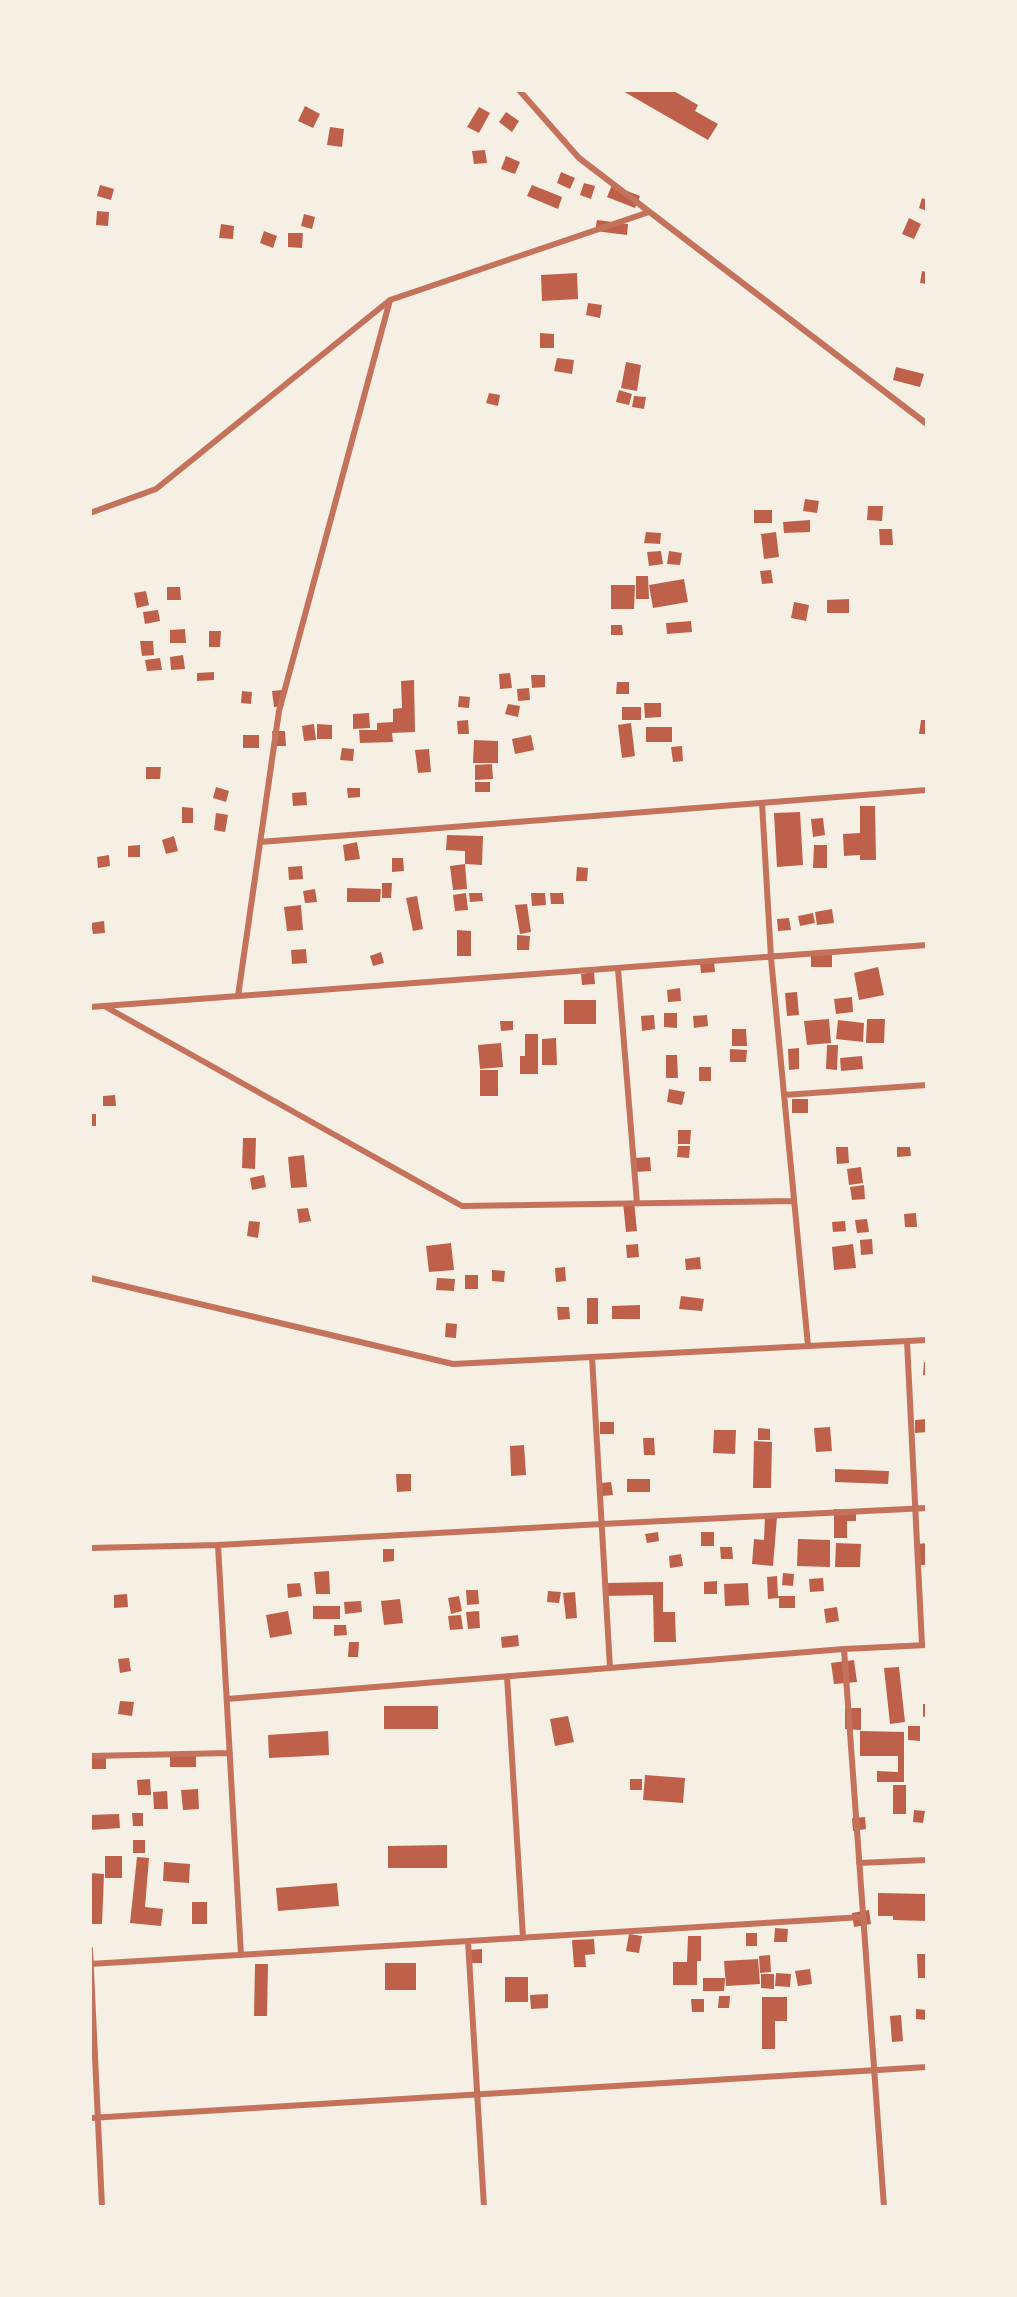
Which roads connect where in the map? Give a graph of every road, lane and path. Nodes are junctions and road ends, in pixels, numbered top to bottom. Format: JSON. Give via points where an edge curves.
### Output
{"nodes":[{"id":1,"x":519,"y":90,"type":"edge"},
{"id":2,"x":649,"y":212,"type":"junction"},
{"id":3,"x":390,"y":300,"type":"junction"},
{"id":4,"x":927,"y":424,"type":"edge"},
{"id":5,"x":90,"y":513,"type":"edge"},
{"id":6,"x":927,"y":790,"type":"edge"},
{"id":7,"x":762,"y":803,"type":"junction"},
{"id":8,"x":260,"y":842,"type":"junction"},
{"id":9,"x":927,"y":945,"type":"edge"},
{"id":10,"x":771,"y":958,"type":"junction"},
{"id":11,"x":618,"y":969,"type":"junction"},
{"id":12,"x":238,"y":996,"type":"junction"},
{"id":13,"x":105,"y":1006,"type":"junction"},
{"id":14,"x":90,"y":1007,"type":"edge"},
{"id":15,"x":927,"y":1085,"type":"edge"},
{"id":16,"x":784,"y":1095,"type":"junction"},
{"id":17,"x":794,"y":1201,"type":"junction"},
{"id":18,"x":637,"y":1203,"type":"junction"},
{"id":19,"x":90,"y":1278,"type":"edge"},
{"id":20,"x":927,"y":1340,"type":"edge"},
{"id":21,"x":907,"y":1341,"type":"junction"},
{"id":22,"x":808,"y":1346,"type":"junction"},
{"id":23,"x":592,"y":1357,"type":"junction"},
{"id":24,"x":927,"y":1508,"type":"edge"},
{"id":25,"x":915,"y":1509,"type":"junction"},
{"id":26,"x":602,"y":1524,"type":"junction"},
{"id":27,"x":218,"y":1545,"type":"junction"},
{"id":28,"x":90,"y":1548,"type":"edge"},
{"id":29,"x":925,"y":1645,"type":"edge"},
{"id":30,"x":844,"y":1649,"type":"junction"},
{"id":31,"x":610,"y":1668,"type":"junction"},
{"id":32,"x":507,"y":1676,"type":"junction"},
{"id":33,"x":227,"y":1699,"type":"junction"},
{"id":34,"x":230,"y":1753,"type":"junction"},
{"id":35,"x":90,"y":1756,"type":"edge"},
{"id":36,"x":927,"y":1860,"type":"edge"},
{"id":37,"x":859,"y":1863,"type":"junction"},
{"id":38,"x":863,"y":1917,"type":"junction"},
{"id":39,"x":523,"y":1938,"type":"junction"},
{"id":40,"x":468,"y":1941,"type":"junction"},
{"id":41,"x":90,"y":1949,"type":"edge"},
{"id":42,"x":242,"y":1955,"type":"junction"},
{"id":43,"x":90,"y":1964,"type":"edge"},
{"id":44,"x":927,"y":2067,"type":"edge"},
{"id":45,"x":874,"y":2070,"type":"junction"},
{"id":46,"x":477,"y":2094,"type":"junction"},
{"id":47,"x":90,"y":2118,"type":"edge"},
{"id":48,"x":98,"y":2118,"type":"junction"},
{"id":49,"x":102,"y":2207,"type":"edge"},
{"id":50,"x":484,"y":2207,"type":"edge"},
{"id":51,"x":884,"y":2207,"type":"edge"}],
"edges":[{"from":1,"to":2,"type":"street","via":[[579,158]]},
{"from":2,"to":3,"type":"street"},
{"from":2,"to":4,"type":"street"},
{"from":3,"to":5,"type":"street","via":[[156,489]]},
{"from":3,"to":8,"type":"street","via":[[279,711]]},
{"from":6,"to":7,"type":"street"},
{"from":7,"to":8,"type":"street"},
{"from":7,"to":10,"type":"street"},
{"from":8,"to":12,"type":"street"},
{"from":9,"to":10,"type":"street"},
{"from":10,"to":11,"type":"street"},
{"from":10,"to":16,"type":"street"},
{"from":11,"to":12,"type":"street"},
{"from":11,"to":18,"type":"street"},
{"from":12,"to":13,"type":"street"},
{"from":13,"to":14,"type":"street"},
{"from":13,"to":18,"type":"street","via":[[462,1206]]},
{"from":15,"to":16,"type":"street"},
{"from":16,"to":17,"type":"street"},
{"from":17,"to":18,"type":"street"},
{"from":17,"to":22,"type":"street"},
{"from":19,"to":23,"type":"street","via":[[453,1364]]},
{"from":20,"to":21,"type":"street"},
{"from":21,"to":22,"type":"street"},
{"from":21,"to":25,"type":"street"},
{"from":22,"to":23,"type":"street"},
{"from":23,"to":26,"type":"street"},
{"from":24,"to":25,"type":"street"},
{"from":25,"to":26,"type":"street"},
{"from":25,"to":29,"type":"street"},
{"from":26,"to":27,"type":"street"},
{"from":26,"to":31,"type":"street"},
{"from":27,"to":28,"type":"street"},
{"from":27,"to":33,"type":"street"},
{"from":29,"to":30,"type":"street"},
{"from":30,"to":31,"type":"street"},
{"from":30,"to":37,"type":"street"},
{"from":31,"to":32,"type":"street"},
{"from":32,"to":33,"type":"street"},
{"from":32,"to":39,"type":"street"},
{"from":33,"to":34,"type":"street"},
{"from":34,"to":35,"type":"street"},
{"from":34,"to":42,"type":"street"},
{"from":36,"to":37,"type":"street"},
{"from":37,"to":38,"type":"street"},
{"from":38,"to":39,"type":"street"},
{"from":38,"to":45,"type":"street"},
{"from":39,"to":40,"type":"street"},
{"from":40,"to":42,"type":"street"},
{"from":40,"to":46,"type":"street"},
{"from":41,"to":43,"type":"street"},
{"from":42,"to":43,"type":"street"},
{"from":43,"to":48,"type":"street"},
{"from":44,"to":45,"type":"street"},
{"from":45,"to":46,"type":"street"},
{"from":45,"to":51,"type":"street"},
{"from":46,"to":48,"type":"street"},
{"from":46,"to":50,"type":"street"},
{"from":47,"to":48,"type":"street"},
{"from":48,"to":49,"type":"street"}]}
